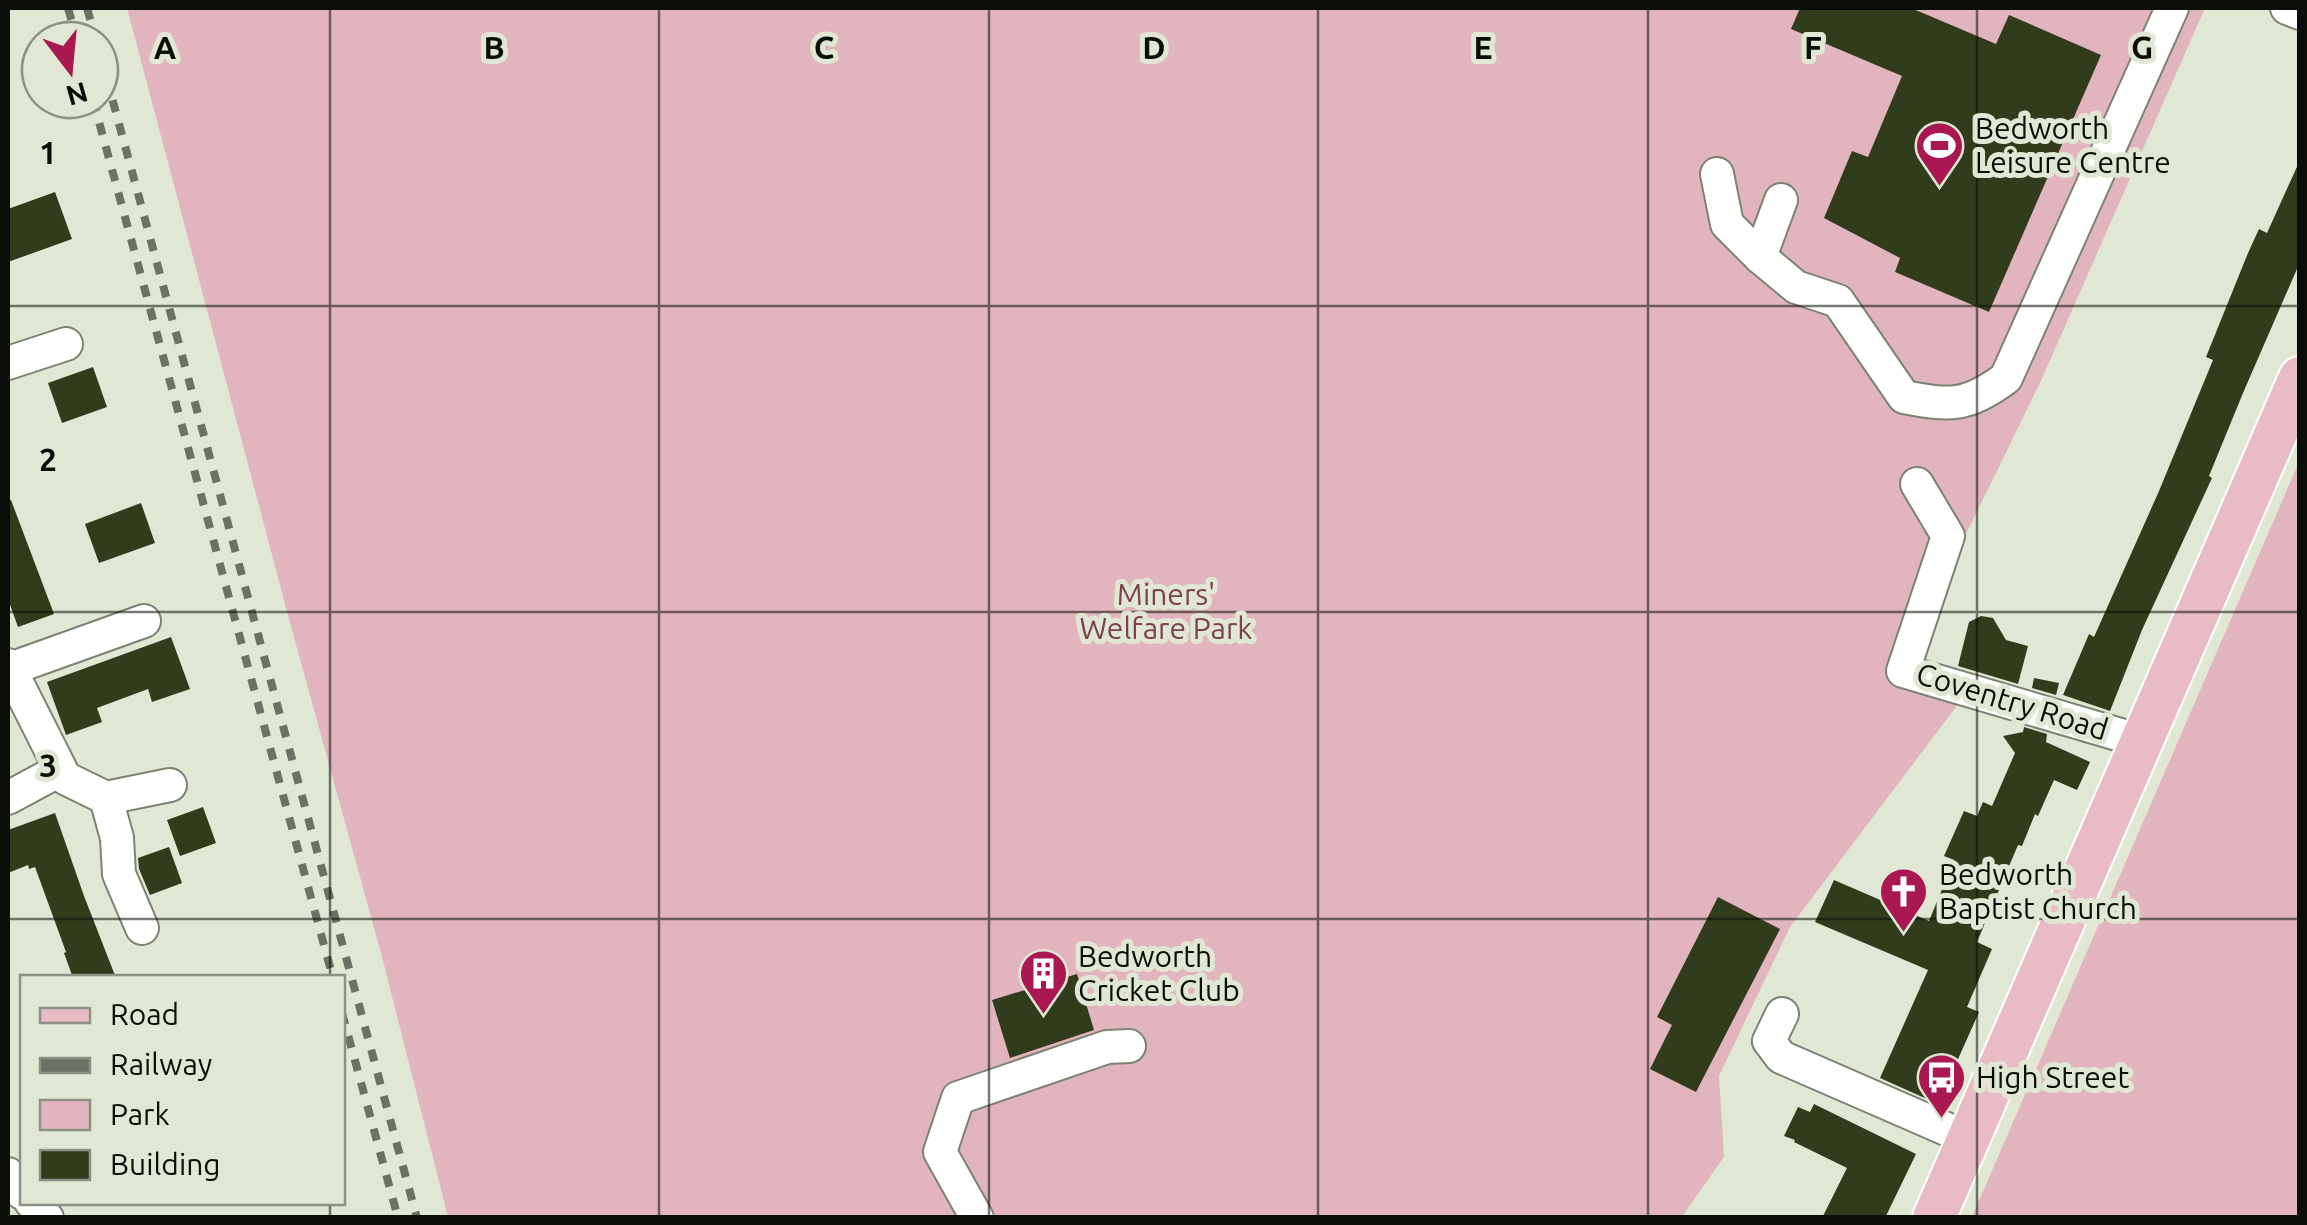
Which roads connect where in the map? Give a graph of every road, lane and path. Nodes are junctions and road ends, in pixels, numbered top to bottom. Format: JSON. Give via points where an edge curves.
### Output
{"nodes":[{"id":1,"x":2172,"y":8,"type":"edge"},
{"id":2,"x":2287,"y":8,"type":"edge"},
{"id":3,"x":2300,"y":13,"type":"edge"},
{"id":4,"x":1717,"y":174,"type":"dead end"},
{"id":5,"x":1781,"y":200,"type":"dead end"},
{"id":6,"x":1760,"y":257,"type":"junction"},
{"id":7,"x":66,"y":344,"type":"dead end"},
{"id":8,"x":8,"y":363,"type":"edge"},
{"id":9,"x":2300,"y":378,"type":"edge"},
{"id":10,"x":1917,"y":484,"type":"dead end"},
{"id":11,"x":144,"y":621,"type":"dead end"},
{"id":12,"x":8,"y":667,"type":"edge"},
{"id":13,"x":2142,"y":741,"type":"junction"},
{"id":14,"x":60,"y":770,"type":"junction"},
{"id":15,"x":170,"y":785,"type":"dead end"},
{"id":16,"x":8,"y":798,"type":"edge"},
{"id":17,"x":106,"y":798,"type":"junction"},
{"id":18,"x":142,"y":928,"type":"dead end"},
{"id":19,"x":1782,"y":1014,"type":"dead end"},
{"id":20,"x":1129,"y":1046,"type":"dead end"},
{"id":21,"x":1968,"y":1138,"type":"junction"},
{"id":22,"x":977,"y":1218,"type":"edge"},
{"id":23,"x":1934,"y":1218,"type":"edge"}],
"edges":[{"from":1,"to":6,"type":"street","via":[[2006,378],[1983,395],[1944,404],[1904,397],[1838,301],[1796,286]]},
{"from":2,"to":3,"type":"street"},
{"from":4,"to":6,"type":"street","via":[[1727,224]]},
{"from":5,"to":6,"type":"street"},
{"from":7,"to":8,"type":"street"},
{"from":9,"to":13,"type":"main road","name":"Coventry Road"},
{"from":10,"to":13,"type":"street","name":"Coventry Road","via":[[1948,536],[1903,670]]},
{"from":11,"to":12,"type":"street"},
{"from":12,"to":14,"type":"street"},
{"from":13,"to":21,"type":"main road","name":"Coventry Road"},
{"from":14,"to":16,"type":"street"},
{"from":14,"to":17,"type":"street"},
{"from":15,"to":17,"type":"street"},
{"from":17,"to":18,"type":"street","via":[[119,874]]},
{"from":19,"to":21,"type":"street","via":[[1769,1041],[1780,1057]]},
{"from":20,"to":22,"type":"street","via":[[1107,1047],[958,1098],[940,1152]]},
{"from":21,"to":23,"type":"main road","name":"Coventry Road"}]}
